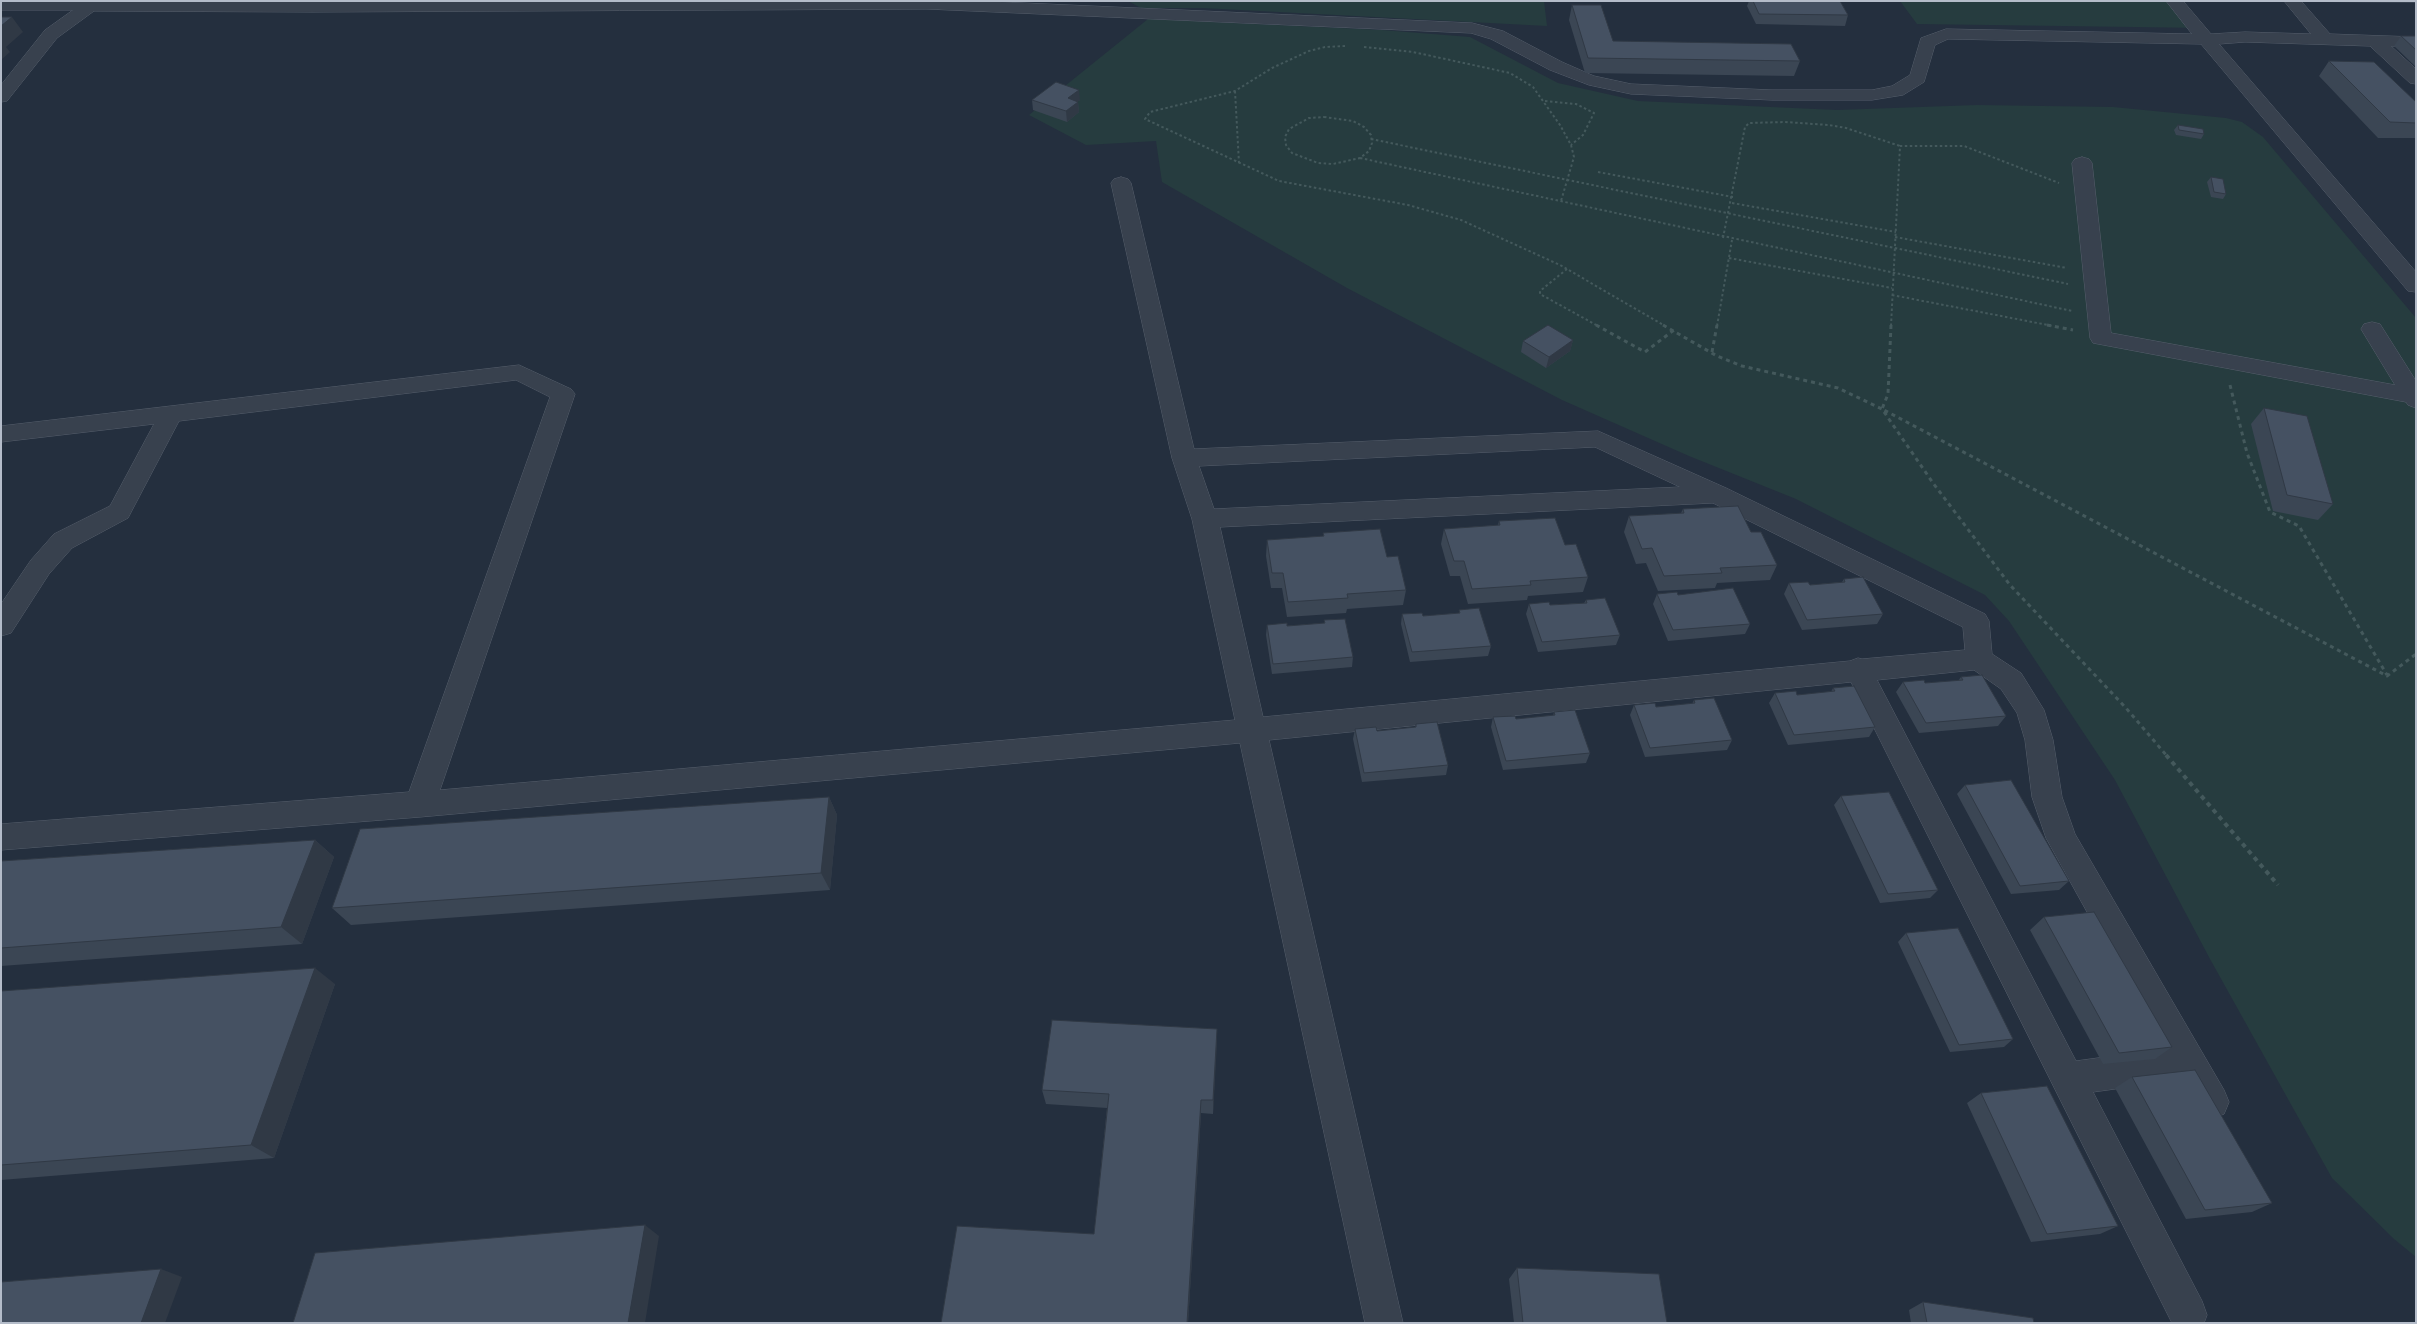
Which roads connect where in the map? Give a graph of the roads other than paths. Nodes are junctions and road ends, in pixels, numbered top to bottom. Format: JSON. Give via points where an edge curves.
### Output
{"nodes":[{"id":1,"x":2174,"y":1,"type":"edge"},
{"id":2,"x":2292,"y":1,"type":"edge"},
{"id":3,"x":1,"y":4,"type":"edge"},
{"id":4,"x":90,"y":6,"type":"junction"},
{"id":5,"x":2207,"y":38,"type":"junction"},
{"id":6,"x":2326,"y":40,"type":"junction"},
{"id":7,"x":2376,"y":42,"type":"junction"},
{"id":8,"x":2416,"y":42,"type":"edge"},
{"id":9,"x":2416,"y":79,"type":"edge"},
{"id":10,"x":1,"y":97,"type":"edge"},
{"id":11,"x":2082,"y":163,"type":"dead end"},
{"id":12,"x":1121,"y":183,"type":"dead end"},
{"id":13,"x":2416,"y":286,"type":"edge"},
{"id":14,"x":2372,"y":329,"type":"dead end"},
{"id":15,"x":2414,"y":398,"type":"edge"},
{"id":16,"x":171,"y":413,"type":"junction"},
{"id":17,"x":1,"y":434,"type":"edge"},
{"id":18,"x":1184,"y":458,"type":"junction"},
{"id":19,"x":1717,"y":494,"type":"junction"},
{"id":20,"x":1205,"y":519,"type":"junction"},
{"id":21,"x":1,"y":626,"type":"edge"},
{"id":22,"x":1979,"y":659,"type":"junction"},
{"id":23,"x":1858,"y":669,"type":"junction"},
{"id":24,"x":1252,"y":730,"type":"junction"},
{"id":25,"x":420,"y":804,"type":"junction"},
{"id":26,"x":1,"y":837,"type":"edge"},
{"id":27,"x":2189,"y":1062,"type":"junction"},
{"id":28,"x":2068,"y":1079,"type":"junction"},
{"id":29,"x":2226,"y":1126,"type":"edge"},
{"id":30,"x":2188,"y":1315,"type":"dead end"},
{"id":31,"x":1384,"y":1323,"type":"edge"}],
"edges":[{"from":1,"to":5,"type":"street"},
{"from":2,"to":6,"type":"street"},
{"from":3,"to":4,"type":"street"},
{"from":4,"to":5,"type":"street","via":[[927,4],[1472,28],[1497,35],[1589,80],[1631,89],[1772,95],[1872,96],[1897,91],[1918,78],[1927,42],[1946,34]]},
{"from":4,"to":10,"type":"street","via":[[51,34]]},
{"from":5,"to":6,"type":"street"},
{"from":5,"to":13,"type":"street"},
{"from":6,"to":7,"type":"street"},
{"from":7,"to":8,"type":"street"},
{"from":7,"to":9,"type":"street"},
{"from":11,"to":15,"type":"street","via":[[2101,338]]},
{"from":12,"to":18,"type":"street"},
{"from":14,"to":15,"type":"street"},
{"from":16,"to":17,"type":"street"},
{"from":16,"to":21,"type":"street","via":[[119,512],[63,540],[40,567]]},
{"from":16,"to":25,"type":"street","via":[[519,372],[563,394]]},
{"from":18,"to":19,"type":"street","via":[[1598,440]]},
{"from":18,"to":20,"type":"street"},
{"from":19,"to":20,"type":"street"},
{"from":19,"to":22,"type":"street","via":[[1976,621]]},
{"from":20,"to":24,"type":"street"},
{"from":22,"to":23,"type":"street"},
{"from":22,"to":27,"type":"street","via":[[2011,680],[2030,710],[2040,740],[2047,797],[2061,838]]},
{"from":23,"to":24,"type":"street"},
{"from":23,"to":28,"type":"street"},
{"from":24,"to":25,"type":"street"},
{"from":24,"to":31,"type":"street"},
{"from":25,"to":26,"type":"street"},
{"from":27,"to":28,"type":"street"},
{"from":27,"to":29,"type":"street"},
{"from":28,"to":30,"type":"street"}]}
